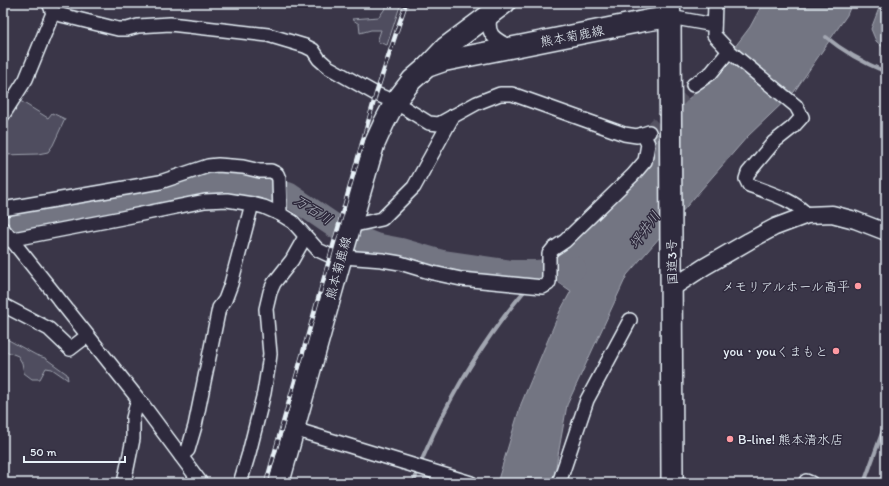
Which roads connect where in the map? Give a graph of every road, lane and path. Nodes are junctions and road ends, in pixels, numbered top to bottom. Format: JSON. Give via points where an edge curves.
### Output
{"nodes":[{"id":1,"x":715,"y":3,"type":"edge"},
{"id":2,"x":51,"y":8,"type":"edge"},
{"id":3,"x":498,"y":8,"type":"edge"},
{"id":4,"x":671,"y":8,"type":"edge"},
{"id":5,"x":714,"y":25,"type":"junction"},
{"id":6,"x":512,"y":48,"type":"junction"},
{"id":7,"x":734,"y":55,"type":"junction"},
{"id":8,"x":426,"y":67,"type":"junction"},
{"id":9,"x":693,"y":86,"type":"tunnel mouth"},
{"id":10,"x":395,"y":102,"type":"junction"},
{"id":11,"x":3,"y":115,"type":"edge"},
{"id":12,"x":453,"y":116,"type":"junction"},
{"id":13,"x":252,"y":204,"type":"junction"},
{"id":14,"x":3,"y":209,"type":"edge"},
{"id":15,"x":280,"y":211,"type":"junction"},
{"id":16,"x":807,"y":215,"type":"junction"},
{"id":17,"x":350,"y":226,"type":"junction"},
{"id":18,"x":886,"y":232,"type":"edge"},
{"id":19,"x":6,"y":236,"type":"edge"},
{"id":20,"x":305,"y":237,"type":"junction"},
{"id":21,"x":342,"y":255,"type":"junction"},
{"id":22,"x":672,"y":288,"type":"junction"},
{"id":23,"x":3,"y":306,"type":"edge"},
{"id":24,"x":630,"y":320,"type":"dead end"},
{"id":25,"x":87,"y":336,"type":"junction"},
{"id":26,"x":138,"y":399,"type":"junction"},
{"id":27,"x":294,"y":429,"type":"junction"},
{"id":28,"x":181,"y":456,"type":"junction"},
{"id":29,"x":124,"y":483,"type":"edge"},
{"id":30,"x":201,"y":483,"type":"edge"},
{"id":31,"x":240,"y":483,"type":"edge"},
{"id":32,"x":279,"y":483,"type":"edge"},
{"id":33,"x":471,"y":483,"type":"edge"},
{"id":34,"x":559,"y":483,"type":"edge"},
{"id":35,"x":672,"y":483,"type":"edge"}],
"edges":[{"from":1,"to":5,"type":"street"},
{"from":2,"to":10,"type":"street","via":[[118,29],[170,24],[268,35],[314,50],[328,67]]},
{"from":2,"to":11,"type":"street","via":[[26,79]]},
{"from":3,"to":6,"type":"street","via":[[488,23],[489,31],[496,40]]},
{"from":3,"to":8,"type":"main road","name":"熊本菊鹿線","via":[[446,47]]},
{"from":4,"to":5,"type":"street"},
{"from":4,"to":6,"type":"main road","name":"熊本菊鹿線","via":[[644,21]]},
{"from":4,"to":22,"type":"highway","name":"国道3号"},
{"from":5,"to":7,"type":"street","via":[[714,35]]},
{"from":6,"to":8,"type":"main road","name":"熊本菊鹿線"},
{"from":7,"to":9,"type":"street"},
{"from":7,"to":16,"type":"street","via":[[796,106],[802,117],[774,142],[748,173],[746,179],[749,185],[795,204]]},
{"from":8,"to":10,"type":"main road","name":"熊本菊鹿線"},
{"from":10,"to":12,"type":"street","via":[[429,123],[439,124]]},
{"from":10,"to":17,"type":"main road","name":"熊本菊鹿線","via":[[374,145]]},
{"from":12,"to":17,"type":"street","via":[[414,187],[382,219]]},
{"from":12,"to":21,"type":"street","via":[[500,94],[512,94],[624,134],[637,136],[646,133],[648,144],[645,162],[565,241],[552,249],[549,258],[549,282],[543,287],[447,276],[400,263]]},
{"from":13,"to":15,"type":"street"},
{"from":13,"to":19,"type":"street","via":[[227,200],[205,201]]},
{"from":13,"to":28,"type":"street","via":[[231,284],[219,308],[195,426],[188,450]]},
{"from":14,"to":15,"type":"street","via":[[160,182],[218,165],[271,171],[277,174]]},
{"from":15,"to":20,"type":"street"},
{"from":16,"to":18,"type":"street","via":[[832,214]]},
{"from":16,"to":22,"type":"street","via":[[749,241]]},
{"from":17,"to":21,"type":"main road","name":"熊本菊鹿線"},
{"from":19,"to":25,"type":"street"},
{"from":20,"to":21,"type":"street","via":[[318,250],[331,256]]},
{"from":20,"to":31,"type":"street","via":[[270,292],[266,309],[269,362],[264,393]]},
{"from":21,"to":27,"type":"main road","name":"熊本菊鹿線"},
{"from":22,"to":35,"type":"highway","name":"国道3号"},
{"from":23,"to":25,"type":"street","via":[[49,329],[70,349]]},
{"from":24,"to":34,"type":"street","via":[[587,400]]},
{"from":25,"to":26,"type":"street"},
{"from":26,"to":28,"type":"street"},
{"from":26,"to":29,"type":"street"},
{"from":27,"to":32,"type":"main road","name":"熊本菊鹿線"},
{"from":27,"to":33,"type":"street"},
{"from":28,"to":30,"type":"street"}]}
